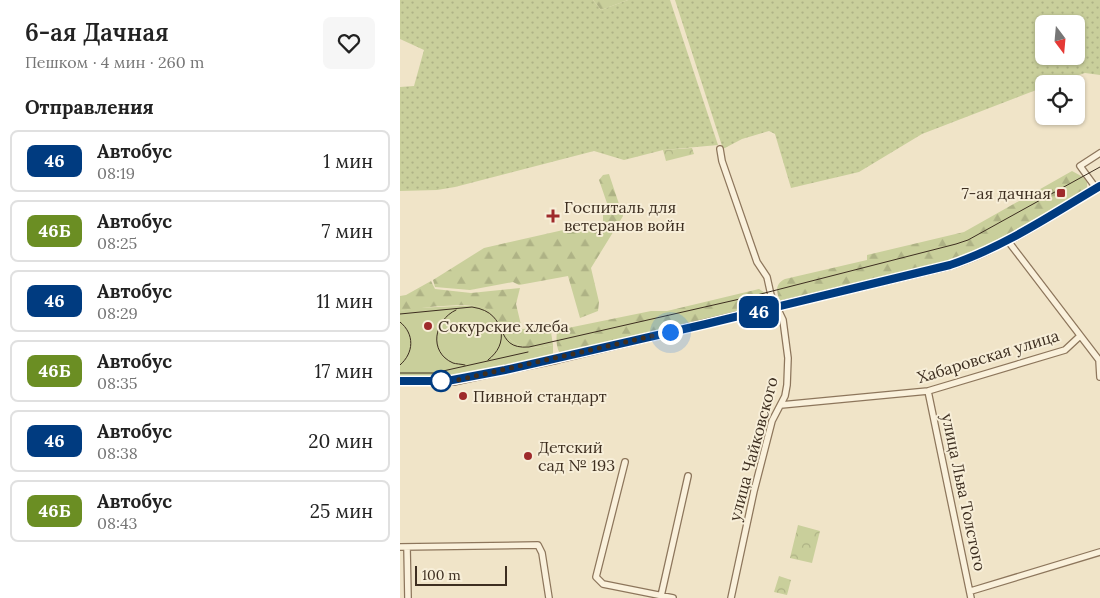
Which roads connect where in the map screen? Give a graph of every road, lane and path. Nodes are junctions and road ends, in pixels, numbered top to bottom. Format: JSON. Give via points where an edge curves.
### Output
{"nodes":[{"id":1,"x":720,"y":149,"type":"dead end"},
{"id":2,"x":1100,"y":153,"type":"edge"},
{"id":3,"x":1098,"y":187,"type":"edge"},
{"id":4,"x":1008,"y":241,"type":"junction"},
{"id":5,"x":777,"y":307,"type":"junction"},
{"id":6,"x":1080,"y":336,"type":"junction"},
{"id":7,"x":1100,"y":377,"type":"edge"},
{"id":8,"x":400,"y":381,"type":"edge"},
{"id":9,"x":928,"y":391,"type":"junction"},
{"id":10,"x":781,"y":405,"type":"junction"},
{"id":11,"x":625,"y":462,"type":"dead end"},
{"id":12,"x":688,"y":476,"type":"dead end"},
{"id":13,"x":400,"y":547,"type":"edge"},
{"id":14,"x":407,"y":547,"type":"junction"},
{"id":15,"x":1100,"y":552,"type":"edge"},
{"id":16,"x":970,"y":591,"type":"junction"},
{"id":17,"x":661,"y":596,"type":"junction"},
{"id":18,"x":408,"y":598,"type":"edge"},
{"id":19,"x":549,"y":598,"type":"edge"},
{"id":20,"x":673,"y":598,"type":"edge"},
{"id":21,"x":731,"y":598,"type":"edge"},
{"id":22,"x":971,"y":598,"type":"edge"}],
"edges":[{"from":1,"to":5,"type":"street","name":"улица Чайковского","via":[[757,262],[767,277]]},
{"from":2,"to":3,"type":"street","via":[[1080,166]]},
{"from":3,"to":4,"type":"street"},
{"from":4,"to":5,"type":"street","via":[[950,265]]},
{"from":4,"to":6,"type":"street"},
{"from":5,"to":8,"type":"street","via":[[453,381]]},
{"from":5,"to":10,"type":"street","name":"улица Чайковского","via":[[784,320],[788,344],[787,385]]},
{"from":6,"to":7,"type":"street","via":[[1099,360]]},
{"from":6,"to":9,"type":"street","name":"Хабаровская улица","via":[[1065,350]]},
{"from":9,"to":10,"type":"street","name":"Хабаровская улица"},
{"from":9,"to":16,"type":"street","name":"улица Льва Толстого"},
{"from":10,"to":21,"type":"street","name":"улица Чайковского","via":[[772,421]]},
{"from":11,"to":17,"type":"street","via":[[596,577],[603,584]]},
{"from":12,"to":17,"type":"street"},
{"from":13,"to":14,"type":"street"},
{"from":14,"to":18,"type":"street"},
{"from":14,"to":19,"type":"street","via":[[538,546],[542,552]]},
{"from":15,"to":16,"type":"street"},
{"from":16,"to":22,"type":"street","name":"улица Льва Толстого"},
{"from":17,"to":20,"type":"street"}]}
